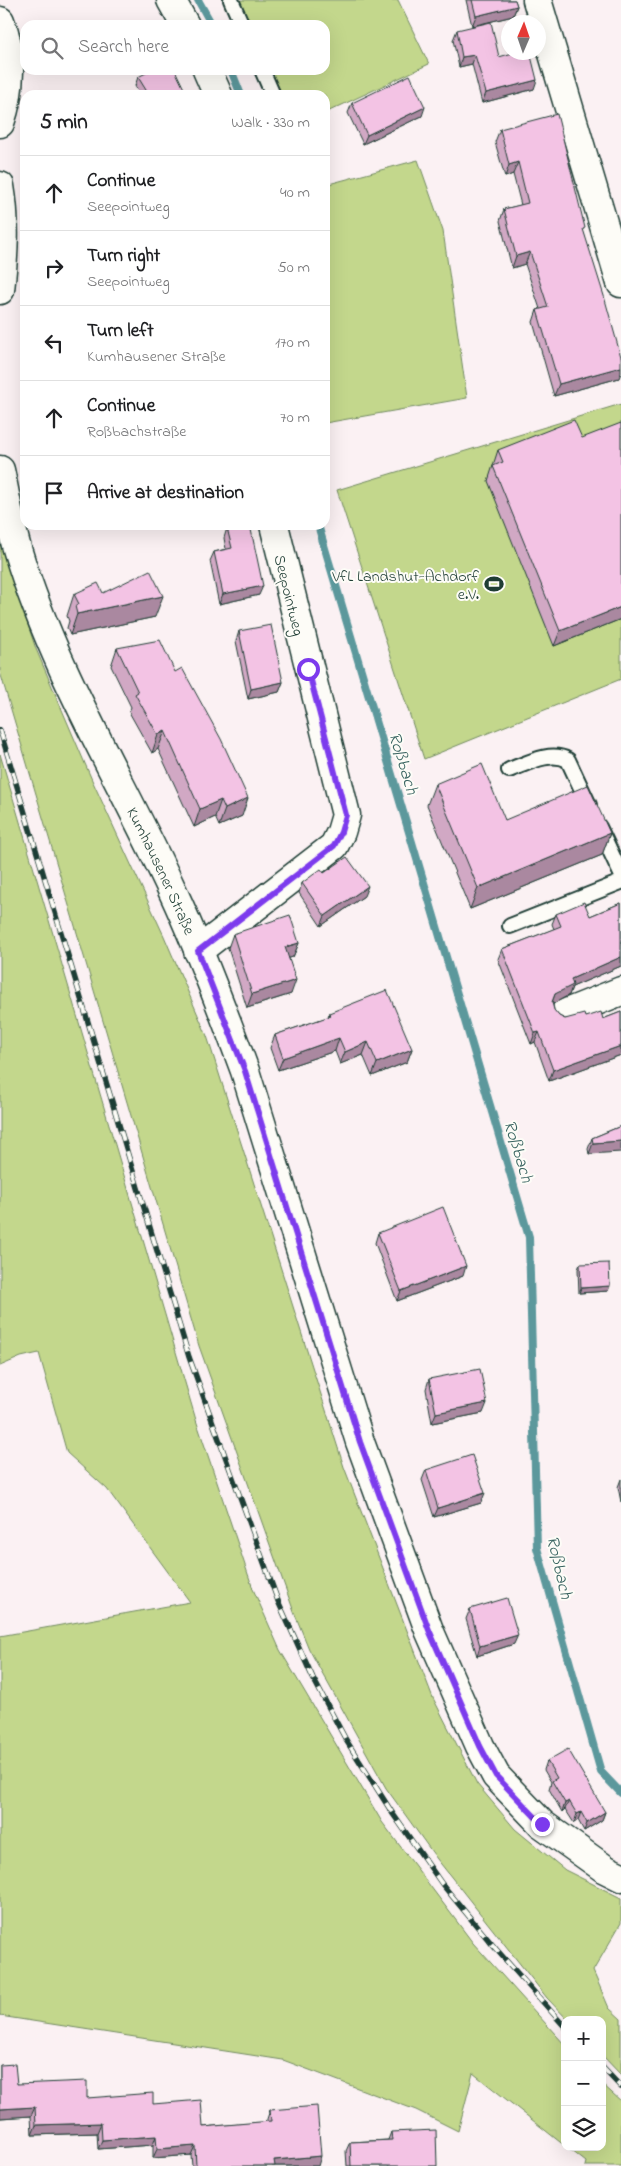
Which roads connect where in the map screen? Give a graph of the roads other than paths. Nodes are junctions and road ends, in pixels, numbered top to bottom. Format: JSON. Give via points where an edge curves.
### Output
{"nodes":[{"id":1,"x":171,"y":0,"type":"edge"},
{"id":2,"x":231,"y":0,"type":"edge"},
{"id":3,"x":537,"y":0,"type":"edge"},
{"id":4,"x":182,"y":20,"type":"edge"},
{"id":5,"x":240,"y":20,"type":"edge"},
{"id":6,"x":0,"y":21,"type":"edge"},
{"id":7,"x":209,"y":75,"type":"edge"},
{"id":8,"x":264,"y":75,"type":"edge"},
{"id":9,"x":216,"y":90,"type":"edge"},
{"id":10,"x":271,"y":90,"type":"edge"},
{"id":11,"x":0,"y":123,"type":"edge"},
{"id":12,"x":0,"y":186,"type":"edge"},
{"id":13,"x":621,"y":283,"type":"edge"},
{"id":14,"x":0,"y":290,"type":"edge"},
{"id":15,"x":0,"y":470,"type":"edge"},
{"id":16,"x":275,"y":530,"type":"edge"},
{"id":17,"x":509,"y":770,"type":"dead end"},
{"id":18,"x":621,"y":874,"type":"edge"},
{"id":19,"x":621,"y":882,"type":"edge"},
{"id":20,"x":510,"y":926,"type":"dead end"},
{"id":21,"x":198,"y":951,"type":"junction"},
{"id":22,"x":621,"y":992,"type":"edge"},
{"id":23,"x":564,"y":1014,"type":"dead end"},
{"id":24,"x":621,"y":1876,"type":"edge"}],
"edges":[{"from":1,"to":4,"type":"street"},
{"from":2,"to":5,"type":"lane"},
{"from":3,"to":13,"type":"street"},
{"from":6,"to":11,"type":"street","via":[[7,48],[9,77],[6,107]]},
{"from":7,"to":9,"type":"street"},
{"from":8,"to":10,"type":"lane"},
{"from":12,"to":14,"type":"street","via":[[4,206]]},
{"from":15,"to":21,"type":"street","name":"Kumhausener Straße","via":[[17,551],[44,626],[173,892]]},
{"from":16,"to":21,"type":"street","name":"Seepointweg","via":[[346,815],[334,846]]},
{"from":17,"to":18,"type":"lane","via":[[552,756],[568,760]]},
{"from":19,"to":20,"type":"lane"},
{"from":21,"to":24,"type":"street","name":"Kumhausener Straße","via":[[245,1071],[360,1442],[429,1630],[480,1746],[496,1776],[542,1824]]},
{"from":22,"to":23,"type":"street"}]}
